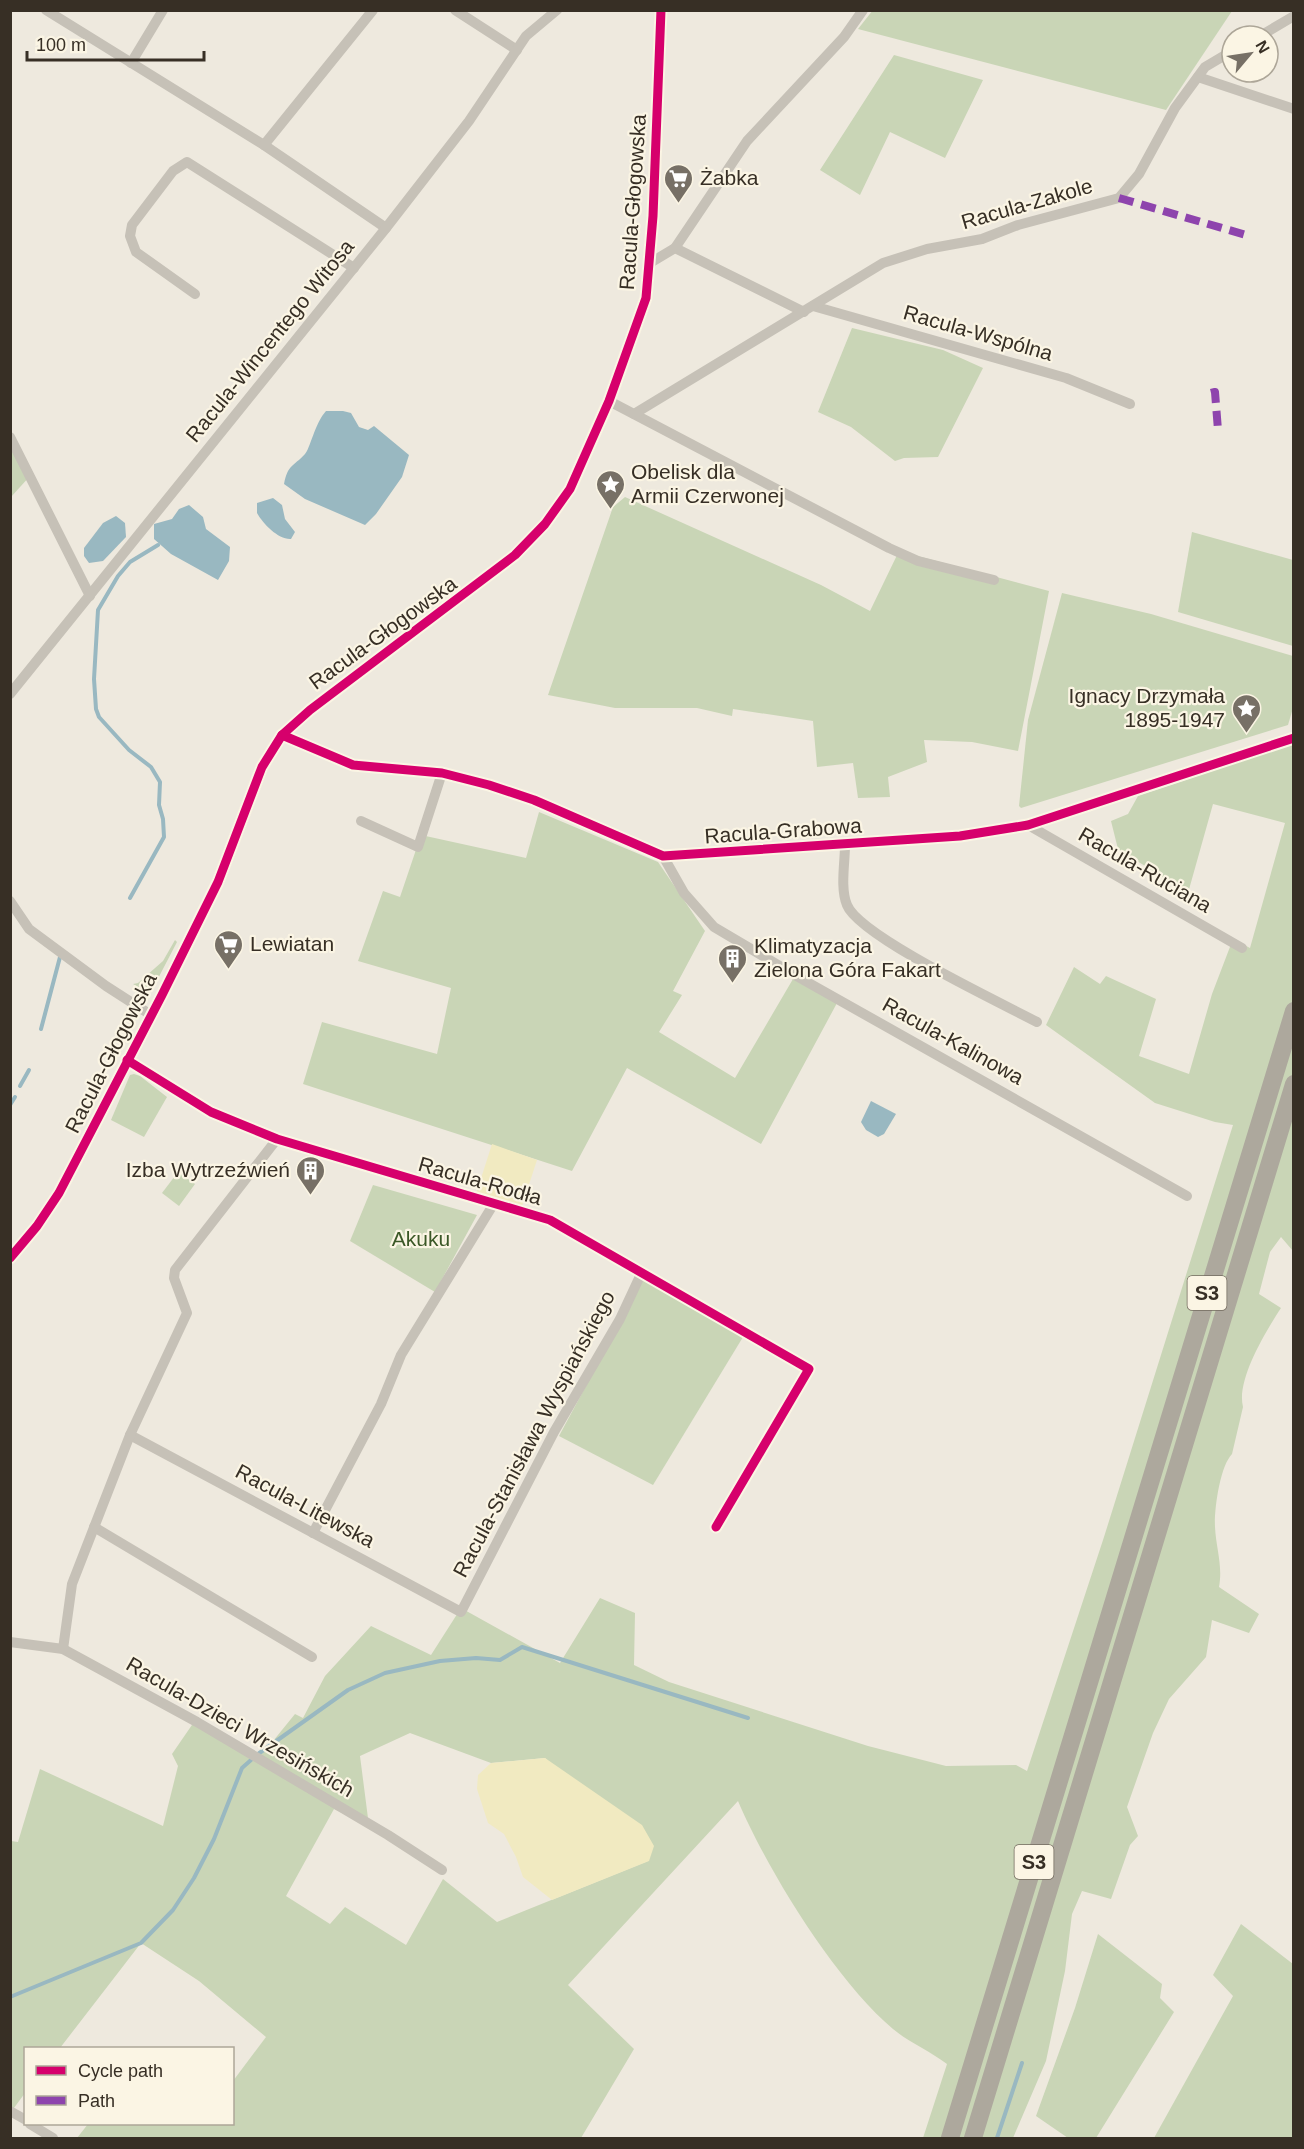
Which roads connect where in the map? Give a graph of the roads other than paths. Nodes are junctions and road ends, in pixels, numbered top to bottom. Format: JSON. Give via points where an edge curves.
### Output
{"nodes":[{"id":1,"x":46,"y":10,"type":"edge"},
{"id":2,"x":164,"y":10,"type":"edge"},
{"id":3,"x":373,"y":10,"type":"edge"},
{"id":4,"x":455,"y":10,"type":"edge"},
{"id":5,"x":557,"y":10,"type":"edge"},
{"id":6,"x":661,"y":10,"type":"edge"},
{"id":7,"x":863,"y":10,"type":"edge"},
{"id":8,"x":1293,"y":16,"type":"edge"},
{"id":9,"x":1289,"y":26,"type":"edge"},
{"id":10,"x":517,"y":50,"type":"junction"},
{"id":11,"x":1220,"y":61,"type":"edge"},
{"id":12,"x":131,"y":63,"type":"junction"},
{"id":13,"x":1203,"y":74,"type":"junction"},
{"id":14,"x":1293,"y":109,"type":"edge"},
{"id":15,"x":264,"y":145,"type":"junction"},
{"id":16,"x":386,"y":228,"type":"junction"},
{"id":17,"x":675,"y":248,"type":"junction"},
{"id":18,"x":650,"y":263,"type":"junction"},
{"id":19,"x":354,"y":268,"type":"junction"},
{"id":20,"x":195,"y":294,"type":"dead end"},
{"id":21,"x":808,"y":309,"type":"junction"},
{"id":22,"x":609,"y":401,"type":"junction"},
{"id":23,"x":1130,"y":404,"type":"dead end"},
{"id":24,"x":634,"y":414,"type":"junction"},
{"id":25,"x":10,"y":437,"type":"edge"},
{"id":26,"x":994,"y":580,"type":"dead end"},
{"id":27,"x":90,"y":596,"type":"junction"},
{"id":28,"x":10,"y":694,"type":"edge"},
{"id":29,"x":282,"y":735,"type":"junction"},
{"id":30,"x":1293,"y":738,"type":"edge"},
{"id":31,"x":442,"y":773,"type":"junction"},
{"id":32,"x":361,"y":821,"type":"dead end"},
{"id":33,"x":1028,"y":825,"type":"junction"},
{"id":34,"x":845,"y":845,"type":"junction"},
{"id":35,"x":663,"y":856,"type":"junction"},
{"id":36,"x":10,"y":901,"type":"edge"},
{"id":37,"x":1242,"y":948,"type":"dead end"},
{"id":38,"x":1293,"y":1011,"type":"edge"},
{"id":39,"x":151,"y":1015,"type":"junction"},
{"id":40,"x":1037,"y":1022,"type":"dead end"},
{"id":41,"x":127,"y":1060,"type":"junction"},
{"id":42,"x":1293,"y":1084,"type":"edge"},
{"id":43,"x":277,"y":1139,"type":"junction"},
{"id":44,"x":1187,"y":1196,"type":"dead end"},
{"id":45,"x":493,"y":1205,"type":"junction"},
{"id":46,"x":10,"y":1258,"type":"edge"},
{"id":47,"x":641,"y":1274,"type":"junction"},
{"id":48,"x":130,"y":1435,"type":"junction"},
{"id":49,"x":94,"y":1527,"type":"junction"},
{"id":50,"x":716,"y":1527,"type":"dead end"},
{"id":51,"x":313,"y":1533,"type":"junction"},
{"id":52,"x":461,"y":1612,"type":"joint"},
{"id":53,"x":10,"y":1642,"type":"edge"},
{"id":54,"x":63,"y":1649,"type":"junction"},
{"id":55,"x":312,"y":1657,"type":"dead end"},
{"id":56,"x":442,"y":1870,"type":"dead end"},
{"id":57,"x":10,"y":2111,"type":"edge"},
{"id":58,"x":24,"y":2120,"type":"edge"},
{"id":59,"x":32,"y":2125,"type":"edge"},
{"id":60,"x":53,"y":2139,"type":"edge"},
{"id":61,"x":950,"y":2139,"type":"edge"},
{"id":62,"x":973,"y":2139,"type":"edge"}],
"edges":[{"from":1,"to":12,"type":"street"},
{"from":2,"to":12,"type":"street"},
{"from":3,"to":15,"type":"street"},
{"from":4,"to":10,"type":"street"},
{"from":5,"to":10,"type":"street","name":"Racula-Wincentego Witosa","via":[[526,36]]},
{"from":6,"to":18,"type":"street","name":"Racula-Głogowska"},
{"from":7,"to":17,"type":"street","via":[[844,37],[747,141]]},
{"from":8,"to":9,"type":"street"},
{"from":10,"to":16,"type":"street","name":"Racula-Wincentego Witosa","via":[[469,121]]},
{"from":11,"to":13,"type":"street"},
{"from":12,"to":15,"type":"street"},
{"from":13,"to":14,"type":"street"},
{"from":13,"to":21,"type":"street","name":"Racula-Zakole","via":[[1175,108],[1139,174],[1119,198],[1018,225],[982,239],[888,261]]},
{"from":15,"to":16,"type":"street"},
{"from":16,"to":19,"type":"street","name":"Racula-Wincentego Witosa"},
{"from":17,"to":18,"type":"street"},
{"from":17,"to":21,"type":"street"},
{"from":18,"to":22,"type":"street","name":"Racula-Głogowska","via":[[646,298]]},
{"from":19,"to":20,"type":"street","via":[[187,162],[172,171],[132,225],[130,236],[136,252]]},
{"from":19,"to":27,"type":"street","name":"Racula-Wincentego Witosa"},
{"from":21,"to":23,"type":"street","name":"Racula-Wspólna","via":[[1066,378]]},
{"from":21,"to":24,"type":"street","name":"Racula-Zakole"},
{"from":22,"to":24,"type":"street"},
{"from":22,"to":29,"type":"street","name":"Racula-Głogowska","via":[[570,489],[530,540],[469,592]]},
{"from":24,"to":26,"type":"street","via":[[889,548],[918,561]]},
{"from":25,"to":27,"type":"street"},
{"from":27,"to":28,"type":"street","name":"Racula-Wincentego Witosa"},
{"from":29,"to":31,"type":"street","name":"Racula-Grabowa","via":[[353,765]]},
{"from":29,"to":39,"type":"street","name":"Racula-Głogowska","via":[[262,767],[218,882]]},
{"from":30,"to":33,"type":"street","name":"Racula-Grabowa"},
{"from":31,"to":32,"type":"street","via":[[418,847]]},
{"from":31,"to":35,"type":"street","name":"Racula-Grabowa","via":[[534,800]]},
{"from":33,"to":34,"type":"street","name":"Racula-Grabowa","via":[[998,832]]},
{"from":33,"to":37,"type":"street","name":"Racula-Ruciana"},
{"from":34,"to":35,"type":"street","name":"Racula-Grabowa"},
{"from":34,"to":40,"type":"street","via":[[844,894],[856,918],[870,930]]},
{"from":35,"to":44,"type":"street","name":"Racula-Kalinowa","via":[[684,893],[714,927]]},
{"from":36,"to":39,"type":"street","via":[[29,929]]},
{"from":38,"to":61,"type":"highway","number":"S3"},
{"from":39,"to":41,"type":"street","name":"Racula-Głogowska"},
{"from":41,"to":43,"type":"street","name":"Racula-Rodła","via":[[212,1112]]},
{"from":41,"to":46,"type":"street","name":"Racula-Głogowska","via":[[51,1207]]},
{"from":42,"to":62,"type":"highway","number":"S3"},
{"from":43,"to":45,"type":"street","name":"Racula-Rodła"},
{"from":43,"to":48,"type":"street","via":[[174,1270],[187,1313]]},
{"from":45,"to":47,"type":"street","name":"Racula-Rodła","via":[[550,1220]]},
{"from":45,"to":51,"type":"street","via":[[401,1355],[381,1404]]},
{"from":47,"to":50,"type":"street","name":"Racula-Rodła","via":[[808,1370]]},
{"from":47,"to":52,"type":"street","name":"Racula-Stanisława Wyspiańskiego"},
{"from":48,"to":49,"type":"street"},
{"from":48,"to":51,"type":"street","name":"Racula-Litewska"},
{"from":49,"to":54,"type":"street","via":[[72,1584]]},
{"from":49,"to":55,"type":"street"},
{"from":51,"to":52,"type":"street","name":"Racula-Litewska"},
{"from":53,"to":54,"type":"street","name":"Racula-Dzieci Wrzesińskich"},
{"from":54,"to":56,"type":"street","name":"Racula-Dzieci Wrzesińskich","via":[[197,1722]]},
{"from":57,"to":58,"type":"street"},
{"from":59,"to":60,"type":"street"}]}
